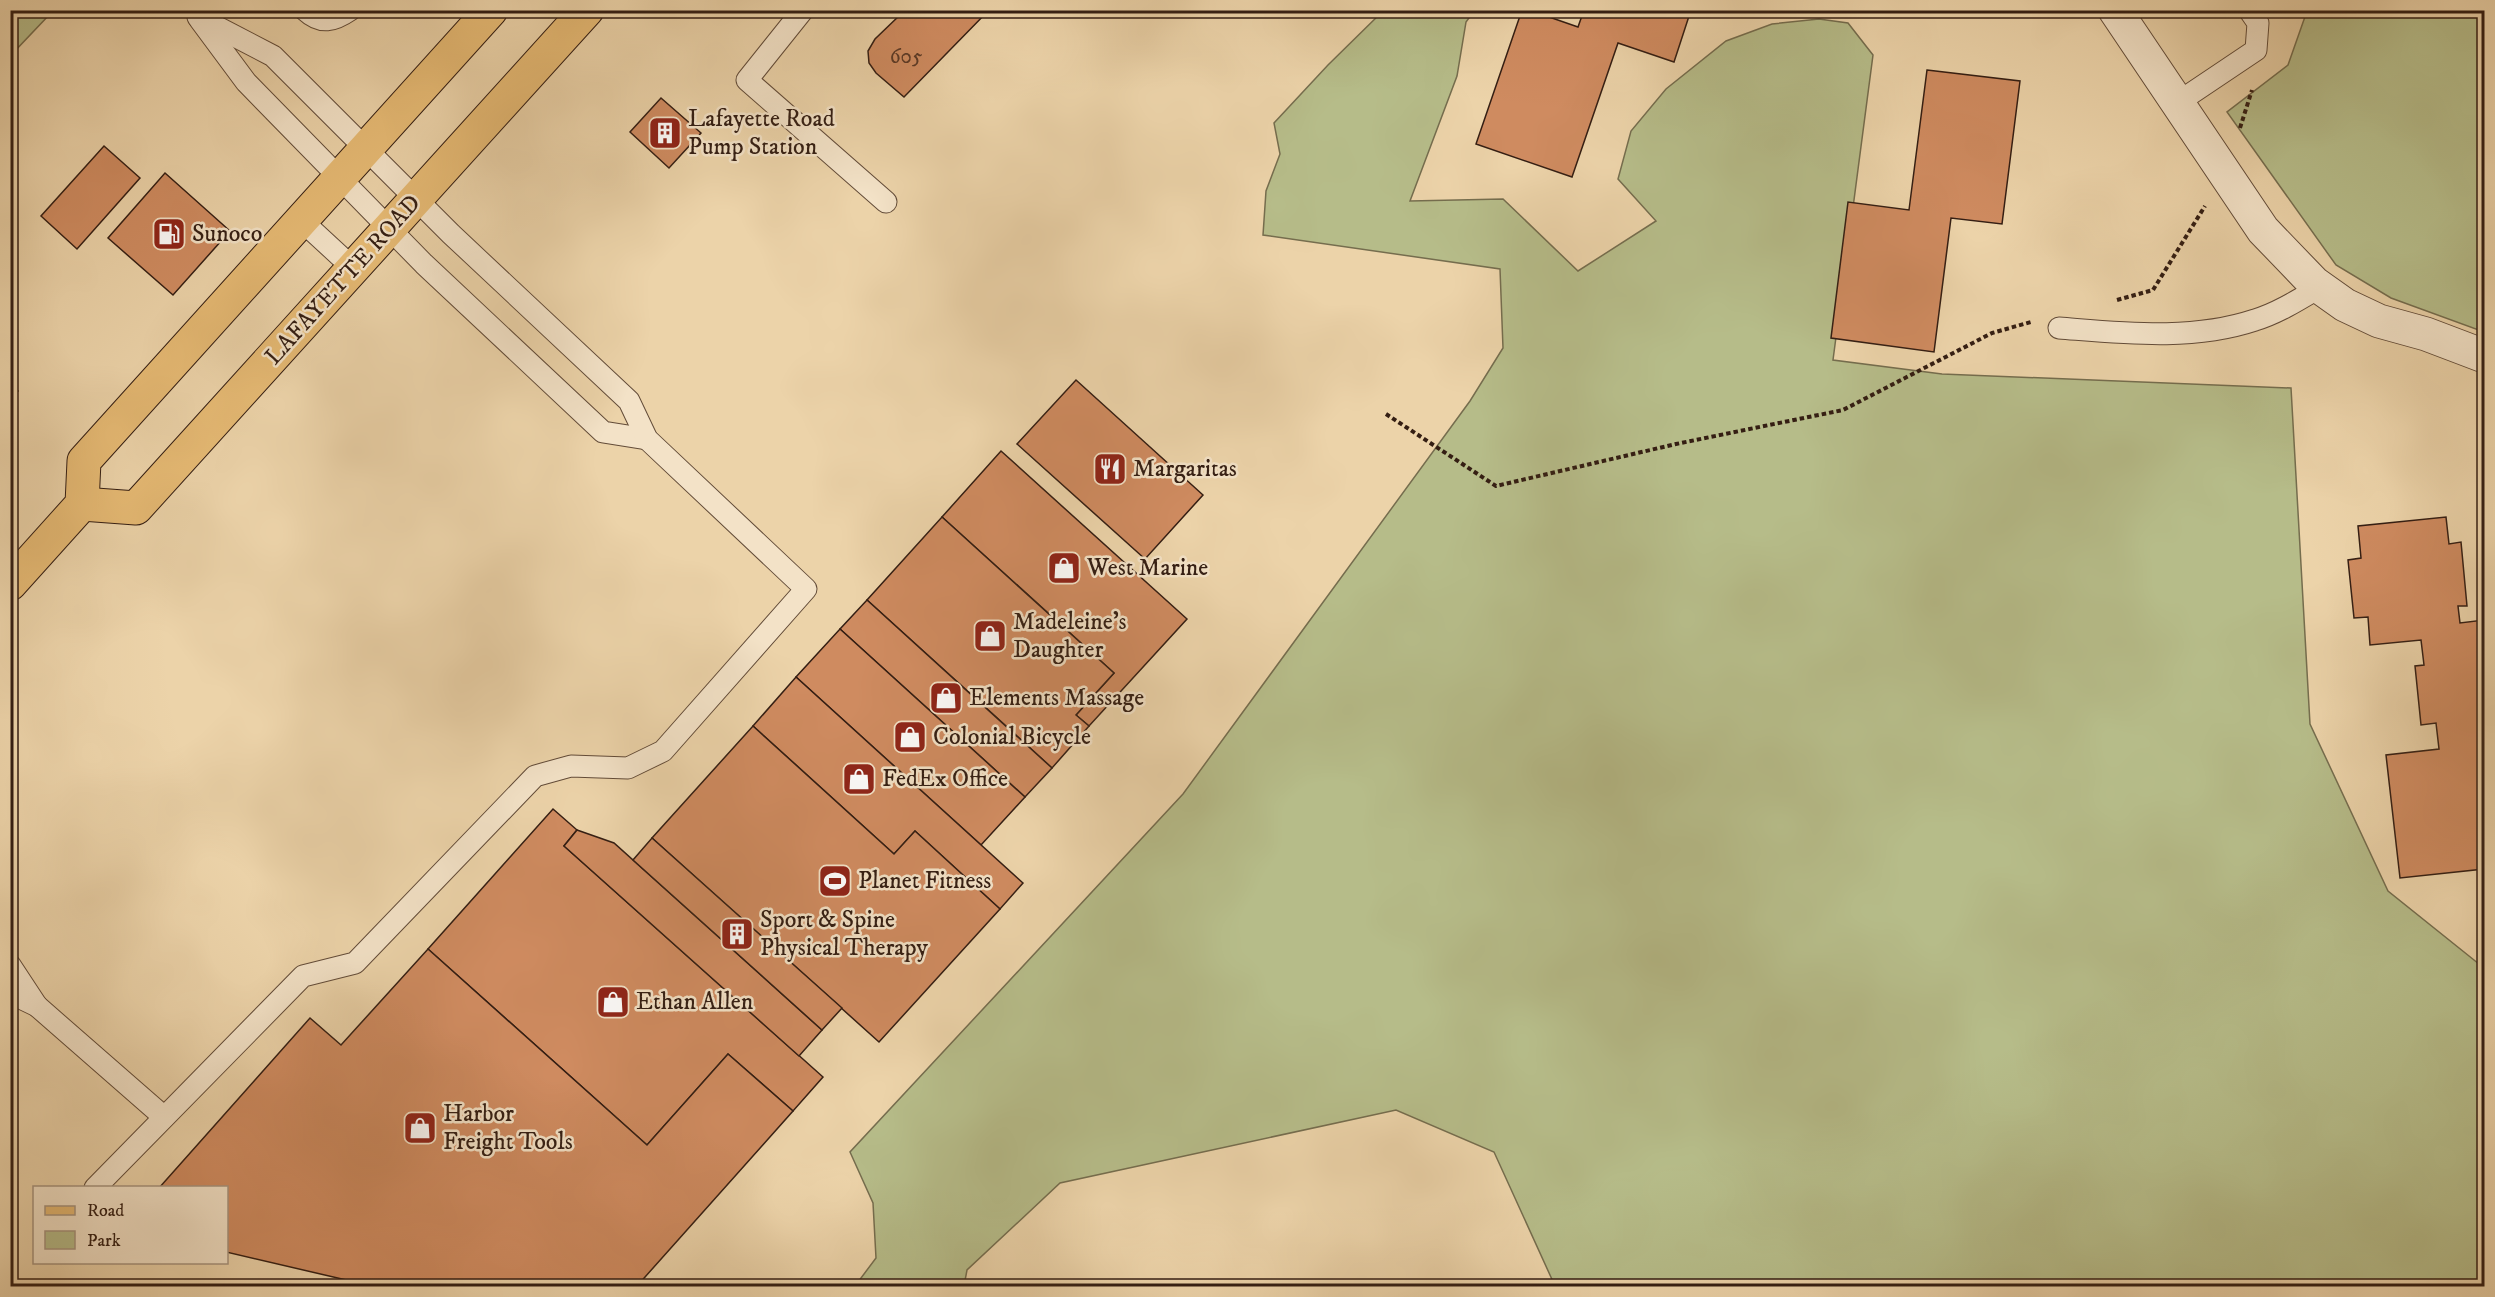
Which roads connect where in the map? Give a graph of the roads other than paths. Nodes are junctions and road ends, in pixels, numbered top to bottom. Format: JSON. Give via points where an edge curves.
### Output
{"nodes":[{"id":1,"x":305,"y":10,"type":"edge"},
{"id":2,"x":350,"y":10,"type":"edge"},
{"id":3,"x":491,"y":10,"type":"edge"},
{"id":4,"x":586,"y":10,"type":"edge"},
{"id":5,"x":803,"y":10,"type":"edge"},
{"id":6,"x":2115,"y":10,"type":"edge"},
{"id":7,"x":2249,"y":10,"type":"edge"},
{"id":8,"x":195,"y":14,"type":"edge"},
{"id":9,"x":2177,"y":103,"type":"junction"},
{"id":10,"x":367,"y":148,"type":"junction"},
{"id":11,"x":339,"y":179,"type":"junction"},
{"id":12,"x":417,"y":198,"type":"junction"},
{"id":13,"x":886,"y":202,"type":"dead end"},
{"id":14,"x":302,"y":221,"type":"junction"},
{"id":15,"x":390,"y":229,"type":"junction"},
{"id":16,"x":354,"y":269,"type":"junction"},
{"id":17,"x":2320,"y":287,"type":"junction"},
{"id":18,"x":2050,"y":324,"type":"road end"},
{"id":19,"x":2484,"y":356,"type":"edge"},
{"id":20,"x":647,"y":439,"type":"junction"},
{"id":21,"x":82,"y":504,"type":"junction"},
{"id":22,"x":10,"y":584,"type":"edge"},
{"id":23,"x":10,"y":965,"type":"edge"},
{"id":24,"x":10,"y":993,"type":"edge"},
{"id":25,"x":37,"y":1006,"type":"junction"},
{"id":26,"x":164,"y":1117,"type":"junction"},
{"id":27,"x":96,"y":1186,"type":"edge"}],
"edges":[{"from":1,"to":2,"type":"lane","via":[[322,21],[337,20]]},
{"from":3,"to":10,"type":"main road"},
{"from":4,"to":12,"type":"main road","name":"LAFAYETTE ROAD"},
{"from":5,"to":13,"type":"lane","via":[[747,80]]},
{"from":6,"to":9,"type":"street"},
{"from":7,"to":9,"type":"lane","via":[[2258,23],[2256,50]]},
{"from":8,"to":10,"type":"lane","via":[[273,56]]},
{"from":8,"to":11,"type":"lane","via":[[246,82]]},
{"from":9,"to":17,"type":"street","via":[[2263,230]]},
{"from":10,"to":11,"type":"main road"},
{"from":10,"to":12,"type":"lane"},
{"from":11,"to":14,"type":"main road"},
{"from":11,"to":15,"type":"lane"},
{"from":12,"to":15,"type":"main road","name":"LAFAYETTE ROAD"},
{"from":12,"to":20,"type":"lane","via":[[628,401]]},
{"from":14,"to":16,"type":"lane"},
{"from":14,"to":21,"type":"main road","via":[[84,461]]},
{"from":15,"to":16,"type":"main road","name":"LAFAYETTE ROAD"},
{"from":15,"to":20,"type":"lane","via":[[603,432]]},
{"from":16,"to":21,"type":"main road","name":"LAFAYETTE ROAD","via":[[136,508]]},
{"from":17,"to":18,"type":"lane","via":[[2256,320],[2202,333],[2127,333]]},
{"from":17,"to":19,"type":"street","via":[[2345,305],[2379,321]]},
{"from":20,"to":26,"type":"lane","via":[[806,589],[663,751],[627,768],[571,766],[535,776],[355,963],[303,976]]},
{"from":21,"to":22,"type":"main road"},
{"from":23,"to":25,"type":"lane"},
{"from":24,"to":25,"type":"lane"},
{"from":25,"to":26,"type":"lane"},
{"from":26,"to":27,"type":"lane"}]}
